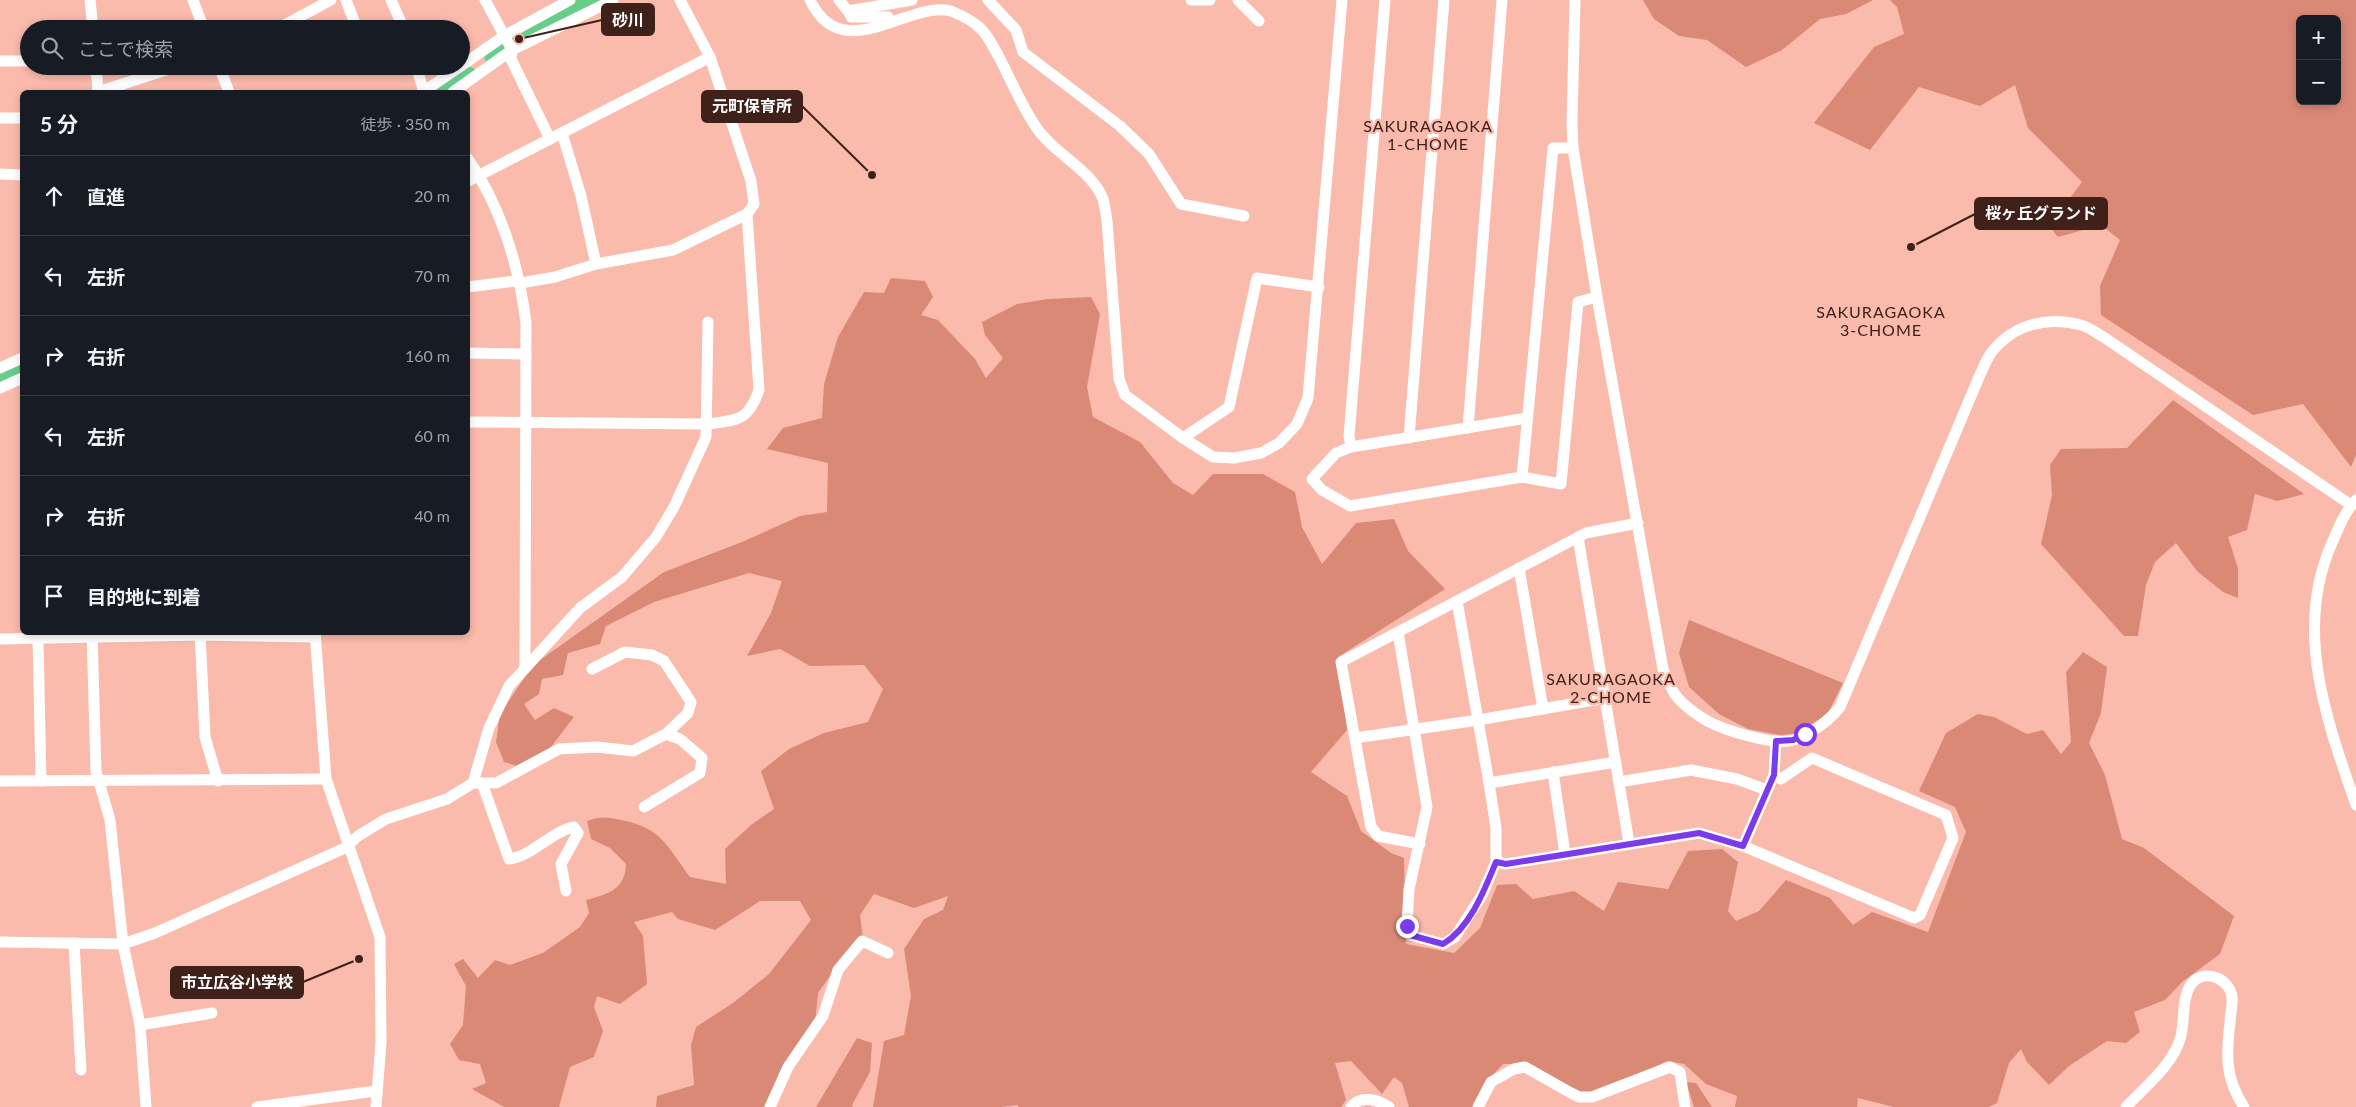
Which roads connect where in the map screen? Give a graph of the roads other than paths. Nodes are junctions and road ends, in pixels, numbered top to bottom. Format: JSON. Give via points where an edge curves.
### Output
{"nodes":[{"id":1,"x":90,"y":0,"type":"edge"},
{"id":2,"x":193,"y":0,"type":"edge"},
{"id":3,"x":331,"y":0,"type":"edge"},
{"id":4,"x":346,"y":0,"type":"edge"},
{"id":5,"x":391,"y":0,"type":"edge"},
{"id":6,"x":485,"y":0,"type":"edge"},
{"id":7,"x":570,"y":0,"type":"edge"},
{"id":8,"x":613,"y":0,"type":"edge"},
{"id":9,"x":680,"y":0,"type":"edge"},
{"id":10,"x":810,"y":0,"type":"edge"},
{"id":11,"x":839,"y":0,"type":"edge"},
{"id":12,"x":912,"y":0,"type":"edge"},
{"id":13,"x":988,"y":0,"type":"edge"},
{"id":14,"x":1191,"y":0,"type":"edge"},
{"id":15,"x":1210,"y":0,"type":"edge"},
{"id":16,"x":1238,"y":0,"type":"edge"},
{"id":17,"x":1342,"y":0,"type":"edge"},
{"id":18,"x":1385,"y":0,"type":"edge"},
{"id":19,"x":1444,"y":0,"type":"edge"},
{"id":20,"x":1502,"y":0,"type":"edge"},
{"id":21,"x":1575,"y":0,"type":"edge"},
{"id":22,"x":553,"y":4,"type":"edge"},
{"id":23,"x":848,"y":11,"type":"junction"},
{"id":24,"x":92,"y":20,"type":"edge"},
{"id":25,"x":201,"y":20,"type":"edge"},
{"id":26,"x":294,"y":20,"type":"edge"},
{"id":27,"x":353,"y":20,"type":"edge"},
{"id":28,"x":400,"y":20,"type":"edge"},
{"id":29,"x":1259,"y":21,"type":"dead end"},
{"id":30,"x":890,"y":22,"type":"junction"},
{"id":31,"x":504,"y":36,"type":"junction"},
{"id":32,"x":512,"y":50,"type":"junction"},
{"id":33,"x":710,"y":57,"type":"junction"},
{"id":34,"x":0,"y":60,"type":"edge"},
{"id":35,"x":470,"y":60,"type":"edge"},
{"id":36,"x":20,"y":61,"type":"edge"},
{"id":37,"x":97,"y":75,"type":"edge"},
{"id":38,"x":150,"y":75,"type":"edge"},
{"id":39,"x":222,"y":75,"type":"edge"},
{"id":40,"x":419,"y":75,"type":"edge"},
{"id":41,"x":448,"y":75,"type":"edge"},
{"id":42,"x":98,"y":90,"type":"edge"},
{"id":43,"x":104,"y":90,"type":"edge"},
{"id":44,"x":228,"y":90,"type":"edge"},
{"id":45,"x":423,"y":90,"type":"edge"},
{"id":46,"x":427,"y":90,"type":"edge"},
{"id":47,"x":456,"y":90,"type":"edge"},
{"id":48,"x":0,"y":118,"type":"edge"},
{"id":49,"x":20,"y":118,"type":"edge"},
{"id":50,"x":562,"y":133,"type":"junction"},
{"id":51,"x":550,"y":139,"type":"junction"},
{"id":52,"x":1573,"y":148,"type":"junction"},
{"id":53,"x":470,"y":162,"type":"edge"},
{"id":54,"x":0,"y":174,"type":"edge"},
{"id":55,"x":20,"y":175,"type":"edge"},
{"id":56,"x":479,"y":175,"type":"junction"},
{"id":57,"x":470,"y":180,"type":"edge"},
{"id":58,"x":747,"y":214,"type":"junction"},
{"id":59,"x":1244,"y":216,"type":"dead end"},
{"id":60,"x":596,"y":264,"type":"junction"},
{"id":61,"x":521,"y":283,"type":"junction"},
{"id":62,"x":470,"y":287,"type":"edge"},
{"id":63,"x":1319,"y":287,"type":"junction"},
{"id":64,"x":1597,"y":297,"type":"junction"},
{"id":65,"x":708,"y":322,"type":"dead end"},
{"id":66,"x":470,"y":353,"type":"edge"},
{"id":67,"x":526,"y":354,"type":"junction"},
{"id":68,"x":20,"y":359,"type":"edge"},
{"id":69,"x":0,"y":368,"type":"edge"},
{"id":70,"x":20,"y":379,"type":"edge"},
{"id":71,"x":0,"y":388,"type":"edge"},
{"id":72,"x":1527,"y":418,"type":"junction"},
{"id":73,"x":470,"y":422,"type":"edge"},
{"id":74,"x":524,"y":423,"type":"junction"},
{"id":75,"x":707,"y":424,"type":"junction"},
{"id":76,"x":1468,"y":428,"type":"junction"},
{"id":77,"x":1183,"y":438,"type":"junction"},
{"id":78,"x":1409,"y":438,"type":"junction"},
{"id":79,"x":1351,"y":448,"type":"junction"},
{"id":80,"x":1522,"y":477,"type":"junction"},
{"id":81,"x":2354,"y":503,"type":"edge"},
{"id":82,"x":1638,"y":523,"type":"junction"},
{"id":83,"x":1578,"y":537,"type":"junction"},
{"id":84,"x":1519,"y":568,"type":"junction"},
{"id":85,"x":1457,"y":601,"type":"junction"},
{"id":86,"x":1398,"y":632,"type":"junction"},
{"id":87,"x":92,"y":635,"type":"edge"},
{"id":88,"x":201,"y":635,"type":"edge"},
{"id":89,"x":315,"y":635,"type":"edge"},
{"id":90,"x":38,"y":638,"type":"junction"},
{"id":91,"x":0,"y":639,"type":"edge"},
{"id":92,"x":525,"y":666,"type":"junction"},
{"id":93,"x":592,"y":669,"type":"dead end"},
{"id":94,"x":1606,"y":698,"type":"junction"},
{"id":95,"x":1543,"y":709,"type":"junction"},
{"id":96,"x":1478,"y":720,"type":"junction"},
{"id":97,"x":1414,"y":730,"type":"junction"},
{"id":98,"x":666,"y":734,"type":"junction"},
{"id":99,"x":1355,"y":738,"type":"junction"},
{"id":100,"x":1776,"y":741,"type":"junction"},
{"id":101,"x":1616,"y":762,"type":"junction"},
{"id":102,"x":1553,"y":772,"type":"junction"},
{"id":103,"x":1774,"y":775,"type":"junction"},
{"id":104,"x":326,"y":778,"type":"junction"},
{"id":105,"x":0,"y":781,"type":"edge"},
{"id":106,"x":41,"y":781,"type":"junction"},
{"id":107,"x":100,"y":781,"type":"junction"},
{"id":108,"x":218,"y":781,"type":"junction"},
{"id":109,"x":1619,"y":782,"type":"junction"},
{"id":110,"x":478,"y":783,"type":"junction"},
{"id":111,"x":1490,"y":783,"type":"junction"},
{"id":112,"x":1767,"y":790,"type":"junction"},
{"id":113,"x":2356,"y":805,"type":"edge"},
{"id":114,"x":644,"y":807,"type":"dead end"},
{"id":115,"x":1629,"y":843,"type":"junction"},
{"id":116,"x":1420,"y":844,"type":"junction"},
{"id":117,"x":349,"y":846,"type":"junction"},
{"id":118,"x":1743,"y":846,"type":"junction"},
{"id":119,"x":1565,"y":854,"type":"junction"},
{"id":120,"x":1496,"y":862,"type":"junction"},
{"id":121,"x":566,"y":891,"type":"dead end"},
{"id":122,"x":0,"y":942,"type":"edge"},
{"id":123,"x":74,"y":943,"type":"junction"},
{"id":124,"x":123,"y":944,"type":"junction"},
{"id":125,"x":888,"y":953,"type":"dead end"},
{"id":126,"x":212,"y":1013,"type":"dead end"},
{"id":127,"x":140,"y":1024,"type":"junction"},
{"id":128,"x":81,"y":1070,"type":"dead end"},
{"id":129,"x":376,"y":1091,"type":"junction"},
{"id":130,"x":146,"y":1107,"type":"edge"},
{"id":131,"x":257,"y":1107,"type":"edge"},
{"id":132,"x":376,"y":1107,"type":"edge"},
{"id":133,"x":770,"y":1107,"type":"edge"},
{"id":134,"x":1350,"y":1107,"type":"edge"},
{"id":135,"x":1389,"y":1107,"type":"edge"},
{"id":136,"x":1478,"y":1107,"type":"edge"},
{"id":137,"x":1685,"y":1107,"type":"edge"},
{"id":138,"x":2126,"y":1107,"type":"edge"},
{"id":139,"x":2244,"y":1107,"type":"edge"}],
"edges":[{"from":1,"to":24,"type":"street"},
{"from":2,"to":25,"type":"street"},
{"from":3,"to":26,"type":"street"},
{"from":4,"to":27,"type":"street"},
{"from":5,"to":28,"type":"street"},
{"from":6,"to":31,"type":"street"},
{"from":7,"to":22,"type":"street"},
{"from":8,"to":32,"type":"street"},
{"from":9,"to":33,"type":"street"},
{"from":10,"to":30,"type":"street","via":[[821,16],[835,26],[856,30]]},
{"from":11,"to":23,"type":"street"},
{"from":12,"to":23,"type":"street"},
{"from":13,"to":59,"type":"street","via":[[1016,30],[1023,52],[1120,126],[1150,154],[1181,204]]},
{"from":14,"to":15,"type":"street"},
{"from":16,"to":29,"type":"street"},
{"from":17,"to":63,"type":"street"},
{"from":18,"to":79,"type":"street","via":[[1349,436]]},
{"from":19,"to":78,"type":"street"},
{"from":20,"to":76,"type":"street"},
{"from":21,"to":52,"type":"street"},
{"from":22,"to":31,"type":"street"},
{"from":23,"to":30,"type":"street","via":[[851,17],[888,17]]},
{"from":30,"to":77,"type":"street","via":[[929,10],[948,10],[981,28],[1036,128],[1092,182],[1103,198],[1107,221],[1119,379],[1125,395]]},
{"from":31,"to":32,"type":"street"},
{"from":31,"to":35,"type":"street"},
{"from":32,"to":47,"type":"street"},
{"from":32,"to":51,"type":"street","via":[[511,60]]},
{"from":33,"to":50,"type":"street"},
{"from":33,"to":58,"type":"street","via":[[751,180],[754,204]]},
{"from":34,"to":36,"type":"street"},
{"from":37,"to":42,"type":"street"},
{"from":38,"to":43,"type":"street"},
{"from":39,"to":44,"type":"street"},
{"from":40,"to":45,"type":"street"},
{"from":41,"to":46,"type":"street"},
{"from":48,"to":49,"type":"street"},
{"from":50,"to":51,"type":"street"},
{"from":50,"to":60,"type":"street","via":[[581,196]]},
{"from":51,"to":56,"type":"street"},
{"from":52,"to":64,"type":"street"},
{"from":52,"to":72,"type":"street","via":[[1553,148]]},
{"from":53,"to":56,"type":"street"},
{"from":54,"to":55,"type":"street"},
{"from":56,"to":57,"type":"street"},
{"from":56,"to":61,"type":"street","via":[[492,198]]},
{"from":58,"to":60,"type":"street","via":[[673,250]]},
{"from":58,"to":75,"type":"street","via":[[759,390],[753,407],[740,419]]},
{"from":60,"to":61,"type":"street","via":[[555,277]]},
{"from":61,"to":62,"type":"street","via":[[514,281]]},
{"from":61,"to":67,"type":"street"},
{"from":63,"to":77,"type":"street","via":[[1257,278],[1229,407]]},
{"from":63,"to":77,"type":"street","via":[[1308,398],[1297,424],[1279,443],[1261,453],[1234,458],[1214,457]]},
{"from":64,"to":80,"type":"street","via":[[1578,302],[1561,484]]},
{"from":64,"to":82,"type":"street"},
{"from":65,"to":75,"type":"street"},
{"from":66,"to":67,"type":"street"},
{"from":67,"to":74,"type":"street"},
{"from":68,"to":69,"type":"street"},
{"from":70,"to":71,"type":"street"},
{"from":72,"to":76,"type":"street"},
{"from":72,"to":80,"type":"street"},
{"from":73,"to":74,"type":"street"},
{"from":74,"to":75,"type":"street"},
{"from":74,"to":92,"type":"street"},
{"from":75,"to":92,"type":"street","via":[[706,437],[690,474],[656,537],[622,577],[580,608]]},
{"from":76,"to":78,"type":"street"},
{"from":78,"to":79,"type":"street"},
{"from":79,"to":80,"type":"street","via":[[1336,453],[1312,479],[1322,490],[1350,506]]},
{"from":81,"to":100,"type":"street","via":[[2083,326],[2056,321],[2028,324],[2008,336],[1991,353],[1979,377],[1840,707],[1830,719],[1805,734],[1793,740]]},
{"from":81,"to":113,"type":"street","via":[[2344,514],[2325,562],[2313,640],[2332,735]]},
{"from":82,"to":83,"type":"street"},
{"from":82,"to":100,"type":"street","via":[[1663,669],[1676,696],[1701,718]]},
{"from":83,"to":84,"type":"street"},
{"from":83,"to":94,"type":"street"},
{"from":84,"to":85,"type":"street"},
{"from":84,"to":95,"type":"street"},
{"from":85,"to":86,"type":"street"},
{"from":85,"to":96,"type":"street"},
{"from":86,"to":97,"type":"street"},
{"from":86,"to":99,"type":"street","via":[[1341,662]]},
{"from":87,"to":90,"type":"street"},
{"from":87,"to":107,"type":"street","via":[[96,771]]},
{"from":88,"to":108,"type":"street","via":[[205,737]]},
{"from":89,"to":104,"type":"street"},
{"from":90,"to":91,"type":"street"},
{"from":90,"to":106,"type":"street"},
{"from":92,"to":110,"type":"street","via":[[509,686],[489,728]]},
{"from":93,"to":98,"type":"street","via":[[625,652],[664,661],[691,702],[688,713]]},
{"from":94,"to":95,"type":"street"},
{"from":94,"to":101,"type":"street"},
{"from":95,"to":96,"type":"street"},
{"from":96,"to":97,"type":"street"},
{"from":96,"to":111,"type":"street"},
{"from":97,"to":99,"type":"street"},
{"from":97,"to":116,"type":"street","via":[[1427,807]]},
{"from":98,"to":110,"type":"street","via":[[633,751],[597,747],[559,749],[496,783]]},
{"from":98,"to":114,"type":"street","via":[[680,739],[702,758],[700,772]]},
{"from":99,"to":116,"type":"street","via":[[1371,827],[1378,836]]},
{"from":100,"to":103,"type":"street"},
{"from":101,"to":102,"type":"street"},
{"from":101,"to":109,"type":"street"},
{"from":102,"to":111,"type":"street"},
{"from":102,"to":119,"type":"street"},
{"from":103,"to":112,"type":"street"},
{"from":103,"to":118,"type":"street","via":[[1781,779],[1812,758],[1946,814],[1953,838],[1920,915],[1914,918]]},
{"from":104,"to":108,"type":"street"},
{"from":104,"to":117,"type":"street"},
{"from":105,"to":106,"type":"street"},
{"from":106,"to":107,"type":"street"},
{"from":107,"to":108,"type":"street"},
{"from":107,"to":124,"type":"street","via":[[110,820]]},
{"from":109,"to":112,"type":"street","via":[[1691,770],[1737,778]]},
{"from":109,"to":115,"type":"street"},
{"from":110,"to":117,"type":"street","via":[[447,799],[386,819],[358,836]]},
{"from":110,"to":121,"type":"street","via":[[509,859],[520,858],[561,830],[574,827],[578,833],[561,864]]},
{"from":111,"to":120,"type":"street","via":[[1496,828]]},
{"from":112,"to":118,"type":"street"},
{"from":115,"to":118,"type":"street","via":[[1699,833]]},
{"from":115,"to":119,"type":"street"},
{"from":116,"to":120,"type":"street","via":[[1409,889],[1407,926],[1410,935],[1443,944],[1455,937],[1482,895]]},
{"from":117,"to":124,"type":"street","via":[[155,933]]},
{"from":117,"to":129,"type":"street","via":[[380,937],[380,1042]]},
{"from":119,"to":120,"type":"street","via":[[1506,864]]},
{"from":122,"to":123,"type":"street"},
{"from":123,"to":124,"type":"street"},
{"from":123,"to":128,"type":"street"},
{"from":124,"to":127,"type":"street"},
{"from":125,"to":133,"type":"street","via":[[862,942],[838,970],[823,1016],[788,1067]]},
{"from":126,"to":127,"type":"street"},
{"from":127,"to":130,"type":"street"},
{"from":129,"to":131,"type":"street"},
{"from":129,"to":132,"type":"street"},
{"from":134,"to":135,"type":"street","via":[[1354,1102],[1369,1098]]},
{"from":136,"to":137,"type":"street","via":[[1491,1082],[1514,1069],[1525,1067],[1579,1097],[1592,1097],[1670,1067],[1680,1072]]},
{"from":138,"to":139,"type":"street","via":[[2171,1056],[2181,1037],[2188,990],[2195,980],[2208,976],[2220,978],[2232,997],[2226,1054],[2231,1084]]}]}
